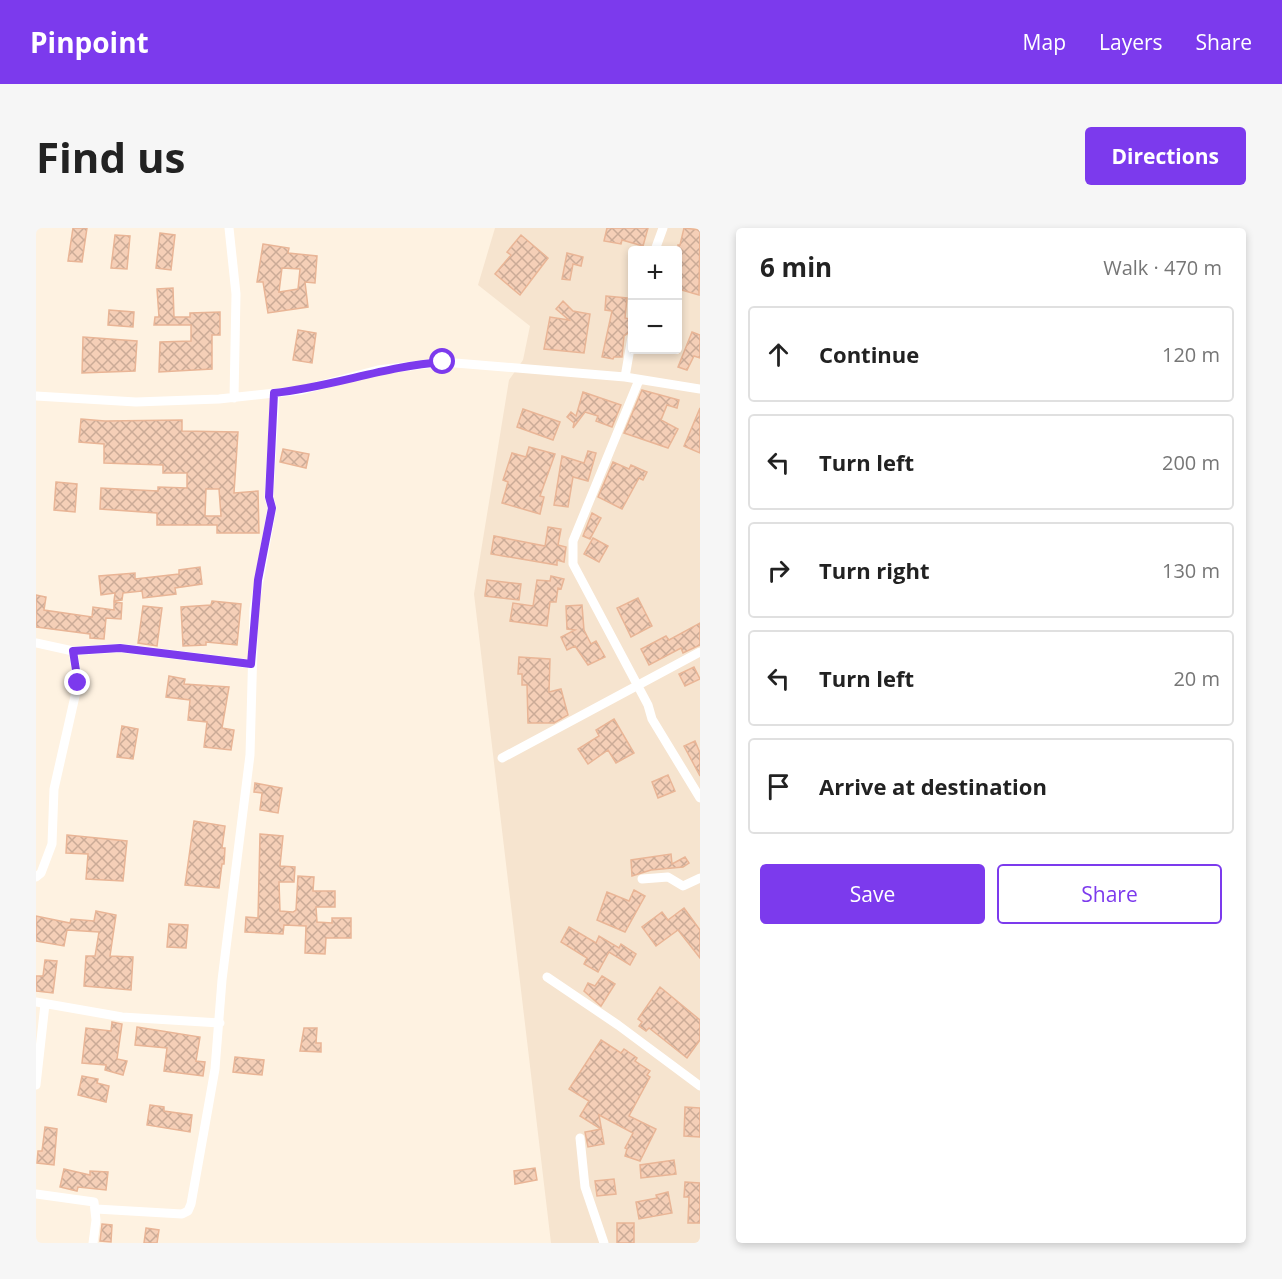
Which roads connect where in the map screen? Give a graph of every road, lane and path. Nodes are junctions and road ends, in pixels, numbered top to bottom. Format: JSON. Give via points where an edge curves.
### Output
{"nodes":[{"id":1,"x":229,"y":228,"type":"edge"},
{"id":2,"x":663,"y":228,"type":"edge"},
{"id":3,"x":656,"y":246,"type":"edge"},
{"id":4,"x":630,"y":354,"type":"edge"},
{"id":5,"x":625,"y":377,"type":"junction"},
{"id":6,"x":639,"y":380,"type":"junction"},
{"id":7,"x":700,"y":389,"type":"edge"},
{"id":8,"x":274,"y":393,"type":"junction"},
{"id":9,"x":36,"y":396,"type":"edge"},
{"id":10,"x":234,"y":398,"type":"junction"},
{"id":11,"x":36,"y":643,"type":"edge"},
{"id":12,"x":73,"y":651,"type":"junction"},
{"id":13,"x":700,"y":652,"type":"edge"},
{"id":14,"x":251,"y":664,"type":"junction"},
{"id":15,"x":638,"y":685,"type":"junction"},
{"id":16,"x":502,"y":758,"type":"dead end"},
{"id":17,"x":700,"y":798,"type":"edge"},
{"id":18,"x":36,"y":877,"type":"edge"},
{"id":19,"x":642,"y":879,"type":"dead end"},
{"id":20,"x":700,"y":879,"type":"edge"},
{"id":21,"x":547,"y":977,"type":"dead end"},
{"id":22,"x":41,"y":1003,"type":"edge"},
{"id":23,"x":220,"y":1023,"type":"junction"},
{"id":24,"x":36,"y":1085,"type":"edge"},
{"id":25,"x":700,"y":1086,"type":"edge"},
{"id":26,"x":580,"y":1138,"type":"dead end"},
{"id":27,"x":36,"y":1194,"type":"edge"},
{"id":28,"x":96,"y":1209,"type":"junction"},
{"id":29,"x":93,"y":1243,"type":"edge"},
{"id":30,"x":604,"y":1243,"type":"edge"}],
"edges":[{"from":1,"to":10,"type":"street","via":[[236,294]]},
{"from":2,"to":3,"type":"street"},
{"from":4,"to":5,"type":"street"},
{"from":5,"to":6,"type":"street"},
{"from":5,"to":8,"type":"street","via":[[443,362],[404,366]]},
{"from":6,"to":7,"type":"street"},
{"from":6,"to":15,"type":"street","via":[[573,541],[572,553],[586,591]]},
{"from":8,"to":10,"type":"street"},
{"from":8,"to":14,"type":"street","via":[[269,497],[272,508],[258,580]]},
{"from":9,"to":10,"type":"street","via":[[136,402]]},
{"from":11,"to":12,"type":"street"},
{"from":12,"to":14,"type":"street","via":[[120,648]]},
{"from":12,"to":18,"type":"street","via":[[78,683],[54,789],[52,844]]},
{"from":13,"to":15,"type":"street"},
{"from":14,"to":23,"type":"street","via":[[250,755]]},
{"from":15,"to":16,"type":"street"},
{"from":15,"to":17,"type":"street","via":[[652,719]]},
{"from":19,"to":20,"type":"street","via":[[668,877],[683,885]]},
{"from":21,"to":25,"type":"street"},
{"from":22,"to":23,"type":"street","via":[[122,1017]]},
{"from":22,"to":24,"type":"street"},
{"from":23,"to":28,"type":"street","via":[[216,1069],[188,1211],[182,1214]]},
{"from":26,"to":30,"type":"street","via":[[585,1187]]},
{"from":27,"to":28,"type":"street","via":[[94,1202]]},
{"from":28,"to":29,"type":"street"}]}
